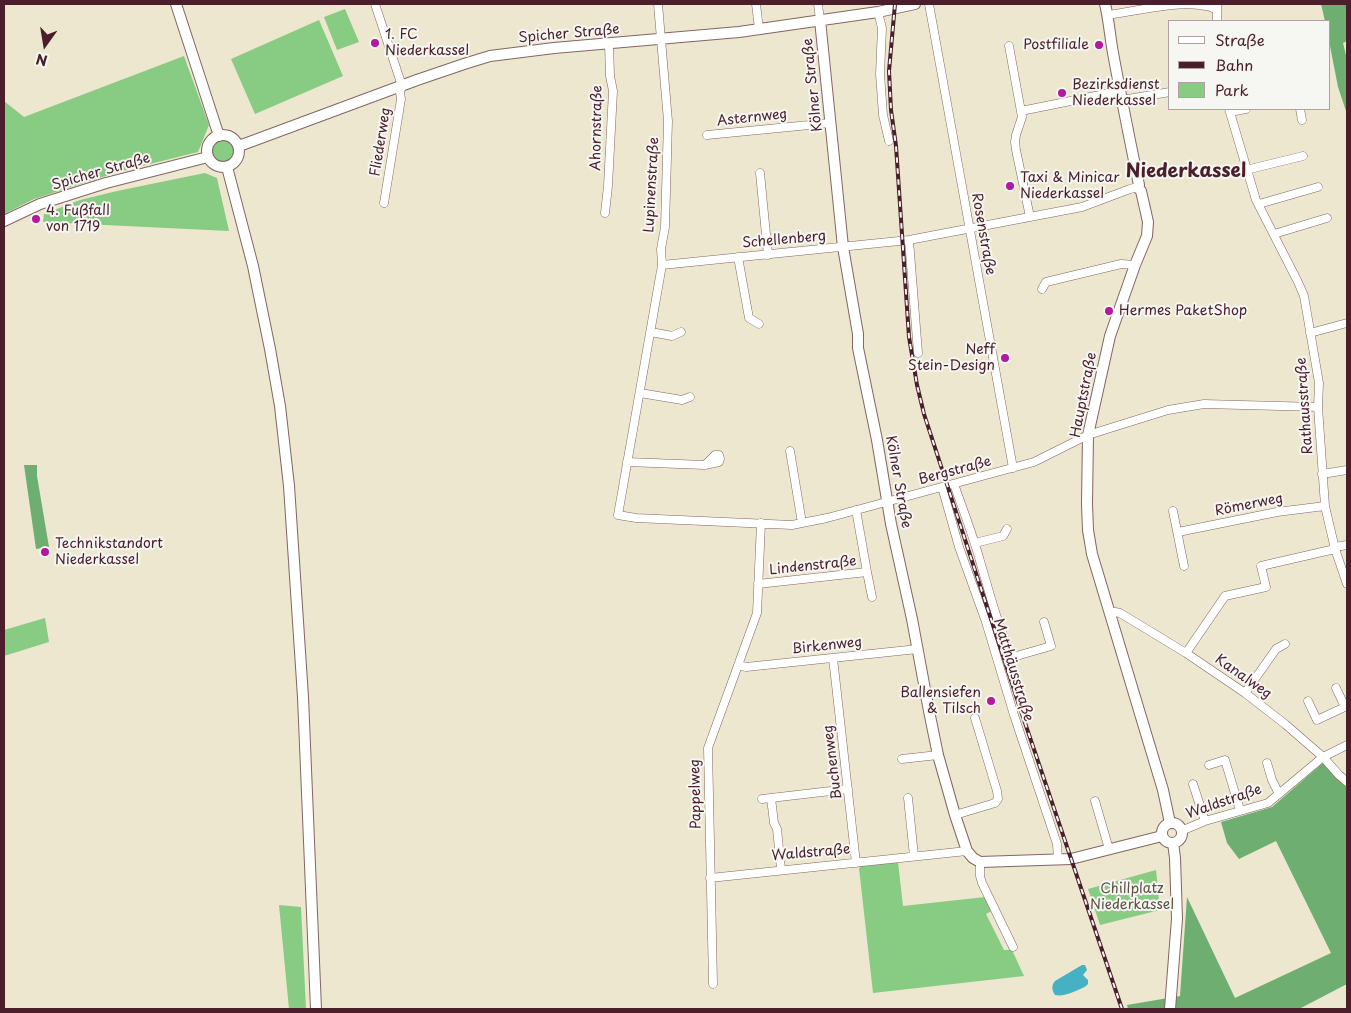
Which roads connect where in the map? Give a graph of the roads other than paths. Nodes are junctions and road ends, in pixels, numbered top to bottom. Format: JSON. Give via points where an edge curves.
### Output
{"nodes":[{"id":1,"x":176,"y":4,"type":"edge"},
{"id":2,"x":375,"y":4,"type":"edge"},
{"id":3,"x":658,"y":4,"type":"edge"},
{"id":4,"x":756,"y":4,"type":"edge"},
{"id":5,"x":818,"y":4,"type":"edge"},
{"id":6,"x":915,"y":4,"type":"edge"},
{"id":7,"x":929,"y":4,"type":"edge"},
{"id":8,"x":1105,"y":4,"type":"edge"},
{"id":9,"x":1217,"y":7,"type":"edge"},
{"id":10,"x":878,"y":12,"type":"junction"},
{"id":11,"x":1108,"y":15,"type":"junction"},
{"id":12,"x":820,"y":20,"type":"junction"},
{"id":13,"x":1218,"y":20,"type":"edge"},
{"id":14,"x":759,"y":29,"type":"junction"},
{"id":15,"x":661,"y":39,"type":"junction"},
{"id":16,"x":609,"y":44,"type":"junction"},
{"id":17,"x":1009,"y":46,"type":"dead end"},
{"id":18,"x":402,"y":86,"type":"junction"},
{"id":19,"x":1168,"y":92,"type":"edge"},
{"id":20,"x":1121,"y":95,"type":"junction"},
{"id":21,"x":1229,"y":110,"type":"edge"},
{"id":22,"x":1300,"y":110,"type":"edge"},
{"id":23,"x":1021,"y":111,"type":"junction"},
{"id":24,"x":1302,"y":120,"type":"dead end"},
{"id":25,"x":830,"y":123,"type":"junction"},
{"id":26,"x":707,"y":135,"type":"dead end"},
{"id":27,"x":220,"y":136,"type":"junction"},
{"id":28,"x":889,"y":141,"type":"dead end"},
{"id":29,"x":239,"y":146,"type":"junction"},
{"id":30,"x":1303,"y":156,"type":"dead end"},
{"id":31,"x":208,"y":157,"type":"junction"},
{"id":32,"x":227,"y":167,"type":"junction"},
{"id":33,"x":1246,"y":170,"type":"junction"},
{"id":34,"x":760,"y":173,"type":"dead end"},
{"id":35,"x":1318,"y":186,"type":"dead end"},
{"id":36,"x":1138,"y":188,"type":"junction"},
{"id":37,"x":384,"y":203,"type":"dead end"},
{"id":38,"x":1258,"y":204,"type":"junction"},
{"id":39,"x":606,"y":213,"type":"dead end"},
{"id":40,"x":1030,"y":217,"type":"junction"},
{"id":41,"x":1327,"y":218,"type":"dead end"},
{"id":42,"x":4,"y":221,"type":"edge"},
{"id":43,"x":970,"y":228,"type":"junction"},
{"id":44,"x":1274,"y":234,"type":"junction"},
{"id":45,"x":909,"y":240,"type":"junction"},
{"id":46,"x":843,"y":247,"type":"junction"},
{"id":47,"x":768,"y":255,"type":"junction"},
{"id":48,"x":738,"y":257,"type":"junction"},
{"id":49,"x":662,"y":265,"type":"junction"},
{"id":50,"x":1135,"y":265,"type":"junction"},
{"id":51,"x":1042,"y":289,"type":"dead end"},
{"id":52,"x":1347,"y":323,"type":"edge"},
{"id":53,"x":758,"y":324,"type":"dead end"},
{"id":54,"x":651,"y":332,"type":"junction"},
{"id":55,"x":681,"y":332,"type":"dead end"},
{"id":56,"x":1310,"y":333,"type":"junction"},
{"id":57,"x":918,"y":353,"type":"dead end"},
{"id":58,"x":640,"y":393,"type":"junction"},
{"id":59,"x":690,"y":397,"type":"dead end"},
{"id":60,"x":1318,"y":407,"type":"junction"},
{"id":61,"x":1088,"y":435,"type":"junction"},
{"id":62,"x":790,"y":452,"type":"dead end"},
{"id":63,"x":628,"y":462,"type":"junction"},
{"id":64,"x":705,"y":465,"type":"dead end"},
{"id":65,"x":1013,"y":468,"type":"junction"},
{"id":66,"x":1347,"y":470,"type":"edge"},
{"id":67,"x":1322,"y":474,"type":"junction"},
{"id":68,"x":954,"y":484,"type":"junction"},
{"id":69,"x":942,"y":487,"type":"junction"},
{"id":70,"x":623,"y":488,"type":"joint"},
{"id":71,"x":888,"y":502,"type":"junction"},
{"id":72,"x":1325,"y":506,"type":"junction"},
{"id":73,"x":856,"y":510,"type":"junction"},
{"id":74,"x":1173,"y":511,"type":"dead end"},
{"id":75,"x":761,"y":523,"type":"junction"},
{"id":76,"x":802,"y":523,"type":"junction"},
{"id":77,"x":1007,"y":529,"type":"dead end"},
{"id":78,"x":1178,"y":532,"type":"junction"},
{"id":79,"x":975,"y":543,"type":"junction"},
{"id":80,"x":1347,"y":545,"type":"edge"},
{"id":81,"x":1335,"y":548,"type":"junction"},
{"id":82,"x":1184,"y":566,"type":"dead end"},
{"id":83,"x":867,"y":572,"type":"junction"},
{"id":84,"x":758,"y":584,"type":"junction"},
{"id":85,"x":1347,"y":584,"type":"edge"},
{"id":86,"x":872,"y":597,"type":"dead end"},
{"id":87,"x":1111,"y":613,"type":"junction"},
{"id":88,"x":1044,"y":622,"type":"dead end"},
{"id":89,"x":1286,"y":644,"type":"dead end"},
{"id":90,"x":918,"y":650,"type":"junction"},
{"id":91,"x":1186,"y":653,"type":"junction"},
{"id":92,"x":833,"y":658,"type":"junction"},
{"id":93,"x":738,"y":665,"type":"junction"},
{"id":94,"x":1336,"y":688,"type":"dead end"},
{"id":95,"x":1245,"y":693,"type":"junction"},
{"id":96,"x":1308,"y":701,"type":"dead end"},
{"id":97,"x":1346,"y":706,"type":"edge"},
{"id":98,"x":974,"y":718,"type":"dead end"},
{"id":99,"x":1347,"y":745,"type":"edge"},
{"id":100,"x":938,"y":755,"type":"junction"},
{"id":101,"x":1323,"y":757,"type":"junction"},
{"id":102,"x":902,"y":759,"type":"dead end"},
{"id":103,"x":1267,"y":763,"type":"dead end"},
{"id":104,"x":1208,"y":765,"type":"dead end"},
{"id":105,"x":1347,"y":782,"type":"edge"},
{"id":106,"x":1193,"y":784,"type":"dead end"},
{"id":107,"x":848,"y":789,"type":"junction"},
{"id":108,"x":1279,"y":794,"type":"junction"},
{"id":109,"x":771,"y":798,"type":"junction"},
{"id":110,"x":908,"y":798,"type":"dead end"},
{"id":111,"x":762,"y":799,"type":"dead end"},
{"id":112,"x":1095,"y":801,"type":"dead end"},
{"id":113,"x":1240,"y":810,"type":"junction"},
{"id":114,"x":955,"y":815,"type":"junction"},
{"id":115,"x":1204,"y":821,"type":"junction"},
{"id":116,"x":1170,"y":823,"type":"junction"},
{"id":117,"x":1181,"y":831,"type":"junction"},
{"id":118,"x":1162,"y":836,"type":"junction"},
{"id":119,"x":1174,"y":843,"type":"junction"},
{"id":120,"x":1109,"y":849,"type":"junction"},
{"id":121,"x":967,"y":850,"type":"junction"},
{"id":122,"x":914,"y":856,"type":"junction"},
{"id":123,"x":1058,"y":860,"type":"junction"},
{"id":124,"x":980,"y":862,"type":"junction"},
{"id":125,"x":856,"y":863,"type":"junction"},
{"id":126,"x":781,"y":869,"type":"junction"},
{"id":127,"x":710,"y":878,"type":"junction"},
{"id":128,"x":1013,"y":947,"type":"dead end"},
{"id":129,"x":713,"y":984,"type":"dead end"},
{"id":130,"x":316,"y":1009,"type":"edge"},
{"id":131,"x":1170,"y":1009,"type":"edge"}],
"edges":[{"from":1,"to":27,"type":"street"},
{"from":2,"to":18,"type":"street"},
{"from":3,"to":15,"type":"street","name":"Lupinenstraße"},
{"from":4,"to":14,"type":"street"},
{"from":5,"to":12,"type":"street","name":"Kölner Straße"},
{"from":6,"to":10,"type":"street","name":"Spicher Straße"},
{"from":7,"to":43,"type":"street","name":"Rosenstraße"},
{"from":8,"to":11,"type":"street","name":"Hauptstraße"},
{"from":9,"to":11,"type":"street","via":[[1185,4]]},
{"from":9,"to":13,"type":"street"},
{"from":10,"to":12,"type":"street","name":"Spicher Straße"},
{"from":10,"to":28,"type":"street","via":[[882,28],[880,74],[883,115]]},
{"from":11,"to":20,"type":"street","name":"Hauptstraße"},
{"from":12,"to":14,"type":"street","name":"Spicher Straße"},
{"from":12,"to":25,"type":"street","name":"Kölner Straße"},
{"from":14,"to":15,"type":"street","name":"Spicher Straße"},
{"from":15,"to":16,"type":"street","name":"Spicher Straße"},
{"from":15,"to":49,"type":"street","name":"Lupinenstraße","via":[[668,122]]},
{"from":16,"to":18,"type":"street","name":"Spicher Straße","via":[[490,56]]},
{"from":16,"to":39,"type":"street","name":"Ahornstraße","via":[[613,90]]},
{"from":17,"to":23,"type":"street"},
{"from":18,"to":29,"type":"street","name":"Spicher Straße"},
{"from":18,"to":37,"type":"street","name":"Fliederweg"},
{"from":19,"to":20,"type":"street"},
{"from":20,"to":23,"type":"street"},
{"from":20,"to":36,"type":"street","name":"Hauptstraße"},
{"from":21,"to":33,"type":"street","name":"Rathausstraße"},
{"from":22,"to":24,"type":"street"},
{"from":23,"to":40,"type":"street","via":[[1015,142]]},
{"from":25,"to":26,"type":"street","name":"Asternweg"},
{"from":25,"to":46,"type":"street","name":"Kölner Straße"},
{"from":27,"to":29,"type":"street","via":[[233,138]]},
{"from":27,"to":31,"type":"street","via":[[210,141]]},
{"from":29,"to":32,"type":"street","via":[[239,156]]},
{"from":30,"to":33,"type":"street"},
{"from":31,"to":32,"type":"street","via":[[214,165]]},
{"from":31,"to":42,"type":"street","name":"Spicher Straße","via":[[106,183],[40,204]]},
{"from":32,"to":130,"type":"street","via":[[270,349],[289,486],[303,697]]},
{"from":33,"to":38,"type":"street","name":"Rathausstraße"},
{"from":34,"to":47,"type":"street"},
{"from":35,"to":38,"type":"street"},
{"from":36,"to":40,"type":"street","name":"Schellenberg","via":[[1082,206]]},
{"from":36,"to":50,"type":"street","name":"Hauptstraße","via":[[1148,222],[1147,236]]},
{"from":38,"to":44,"type":"street","name":"Rathausstraße"},
{"from":40,"to":43,"type":"street","name":"Schellenberg"},
{"from":41,"to":44,"type":"street"},
{"from":43,"to":45,"type":"street","name":"Schellenberg"},
{"from":43,"to":65,"type":"street","name":"Rosenstraße"},
{"from":44,"to":56,"type":"street","name":"Rathausstraße","via":[[1304,296]]},
{"from":45,"to":46,"type":"street","name":"Schellenberg"},
{"from":45,"to":57,"type":"street"},
{"from":46,"to":47,"type":"street","name":"Schellenberg"},
{"from":46,"to":71,"type":"street","name":"Kölner Straße","via":[[858,348]]},
{"from":47,"to":48,"type":"street","name":"Schellenberg"},
{"from":48,"to":49,"type":"street","name":"Schellenberg"},
{"from":48,"to":53,"type":"street","via":[[749,318]]},
{"from":49,"to":54,"type":"street","name":"Lupinenstraße"},
{"from":50,"to":51,"type":"street","via":[[1121,264],[1046,282]]},
{"from":50,"to":61,"type":"street","name":"Hauptstraße","via":[[1110,336]]},
{"from":52,"to":56,"type":"street"},
{"from":54,"to":55,"type":"street","via":[[672,336]]},
{"from":54,"to":58,"type":"street","name":"Lupinenstraße"},
{"from":56,"to":60,"type":"street","name":"Rathausstraße","via":[[1319,383]]},
{"from":58,"to":59,"type":"street","via":[[682,400]]},
{"from":58,"to":63,"type":"street","name":"Lupinenstraße"},
{"from":60,"to":61,"type":"street","name":"Bergstraße","via":[[1204,404],[1168,410]]},
{"from":60,"to":67,"type":"street","name":"Rathausstraße"},
{"from":61,"to":65,"type":"street","name":"Bergstraße","via":[[1034,462]]},
{"from":61,"to":87,"type":"street","name":"Hauptstraße","via":[[1088,530],[1092,554]]},
{"from":62,"to":76,"type":"street"},
{"from":63,"to":64,"type":"street"},
{"from":63,"to":70,"type":"street","name":"Lupinenstraße"},
{"from":65,"to":68,"type":"street","name":"Bergstraße"},
{"from":66,"to":67,"type":"street"},
{"from":67,"to":72,"type":"street","name":"Rathausstraße"},
{"from":68,"to":69,"type":"street","name":"Bergstraße"},
{"from":68,"to":79,"type":"street"},
{"from":69,"to":71,"type":"street","name":"Bergstraße"},
{"from":69,"to":123,"type":"street","name":"Matthäusstraße","via":[[1058,844]]},
{"from":70,"to":75,"type":"street","name":"Bergstraße","via":[[618,515]]},
{"from":71,"to":73,"type":"street","name":"Bergstraße"},
{"from":71,"to":90,"type":"street","name":"Kölner Straße"},
{"from":72,"to":78,"type":"street","name":"Römerweg"},
{"from":72,"to":81,"type":"street","name":"Rathausstraße"},
{"from":73,"to":76,"type":"street","name":"Bergstraße"},
{"from":73,"to":83,"type":"street","name":"Lindenstraße"},
{"from":74,"to":78,"type":"street"},
{"from":75,"to":76,"type":"street","name":"Bergstraße"},
{"from":75,"to":84,"type":"street","name":"Pappelweg"},
{"from":77,"to":79,"type":"street","via":[[1003,536]]},
{"from":78,"to":82,"type":"street"},
{"from":79,"to":88,"type":"street","via":[[994,609],[1013,658],[1051,646]]},
{"from":80,"to":81,"type":"street"},
{"from":81,"to":85,"type":"street","name":"Rathausstraße"},
{"from":81,"to":91,"type":"street","via":[[1261,566],[1266,587],[1226,596]]},
{"from":83,"to":84,"type":"street","name":"Lindenstraße"},
{"from":83,"to":86,"type":"street"},
{"from":84,"to":93,"type":"street","name":"Pappelweg","via":[[757,614]]},
{"from":87,"to":91,"type":"street","name":"Kanalweg","via":[[1120,613]]},
{"from":87,"to":116,"type":"street","name":"Hauptstraße"},
{"from":89,"to":95,"type":"street","via":[[1276,649]]},
{"from":90,"to":92,"type":"street","name":"Birkenweg"},
{"from":90,"to":100,"type":"street","name":"Kölner Straße"},
{"from":91,"to":95,"type":"street","name":"Kanalweg"},
{"from":92,"to":93,"type":"street","name":"Birkenweg","via":[[746,668]]},
{"from":92,"to":107,"type":"street","name":"Buchenweg"},
{"from":93,"to":127,"type":"street","name":"Pappelweg","via":[[708,748]]},
{"from":94,"to":97,"type":"street"},
{"from":95,"to":101,"type":"street","name":"Kanalweg"},
{"from":96,"to":97,"type":"street","via":[[1317,720]]},
{"from":98,"to":114,"type":"street","via":[[998,798],[995,803]]},
{"from":99,"to":101,"type":"street","name":"Waldstraße"},
{"from":100,"to":102,"type":"street"},
{"from":100,"to":114,"type":"street","name":"Kölner Straße"},
{"from":101,"to":105,"type":"street","name":"Kanalweg"},
{"from":101,"to":108,"type":"street","name":"Waldstraße"},
{"from":103,"to":108,"type":"street"},
{"from":104,"to":113,"type":"street","via":[[1225,760]]},
{"from":106,"to":115,"type":"street"},
{"from":107,"to":109,"type":"street"},
{"from":107,"to":125,"type":"street","name":"Buchenweg"},
{"from":108,"to":113,"type":"street","name":"Waldstraße","via":[[1268,803]]},
{"from":109,"to":111,"type":"street"},
{"from":109,"to":126,"type":"street"},
{"from":110,"to":122,"type":"street"},
{"from":112,"to":120,"type":"street"},
{"from":113,"to":115,"type":"street","name":"Waldstraße"},
{"from":114,"to":121,"type":"street","name":"Kölner Straße"},
{"from":115,"to":117,"type":"street","name":"Waldstraße"},
{"from":116,"to":117,"type":"street"},
{"from":116,"to":118,"type":"street","via":[[1162,829]]},
{"from":117,"to":119,"type":"street","via":[[1180,838]]},
{"from":118,"to":119,"type":"street","via":[[1166,842]]},
{"from":118,"to":120,"type":"street"},
{"from":119,"to":131,"type":"street","via":[[1177,919]]},
{"from":120,"to":123,"type":"street"},
{"from":121,"to":122,"type":"street","name":"Waldstraße"},
{"from":121,"to":124,"type":"street","name":"Kölner Straße"},
{"from":122,"to":125,"type":"street","name":"Waldstraße"},
{"from":123,"to":124,"type":"street"},
{"from":124,"to":128,"type":"street","via":[[982,884]]},
{"from":125,"to":126,"type":"street","name":"Waldstraße"},
{"from":126,"to":127,"type":"street","name":"Waldstraße"},
{"from":127,"to":129,"type":"street","name":"Pappelweg"}]}
